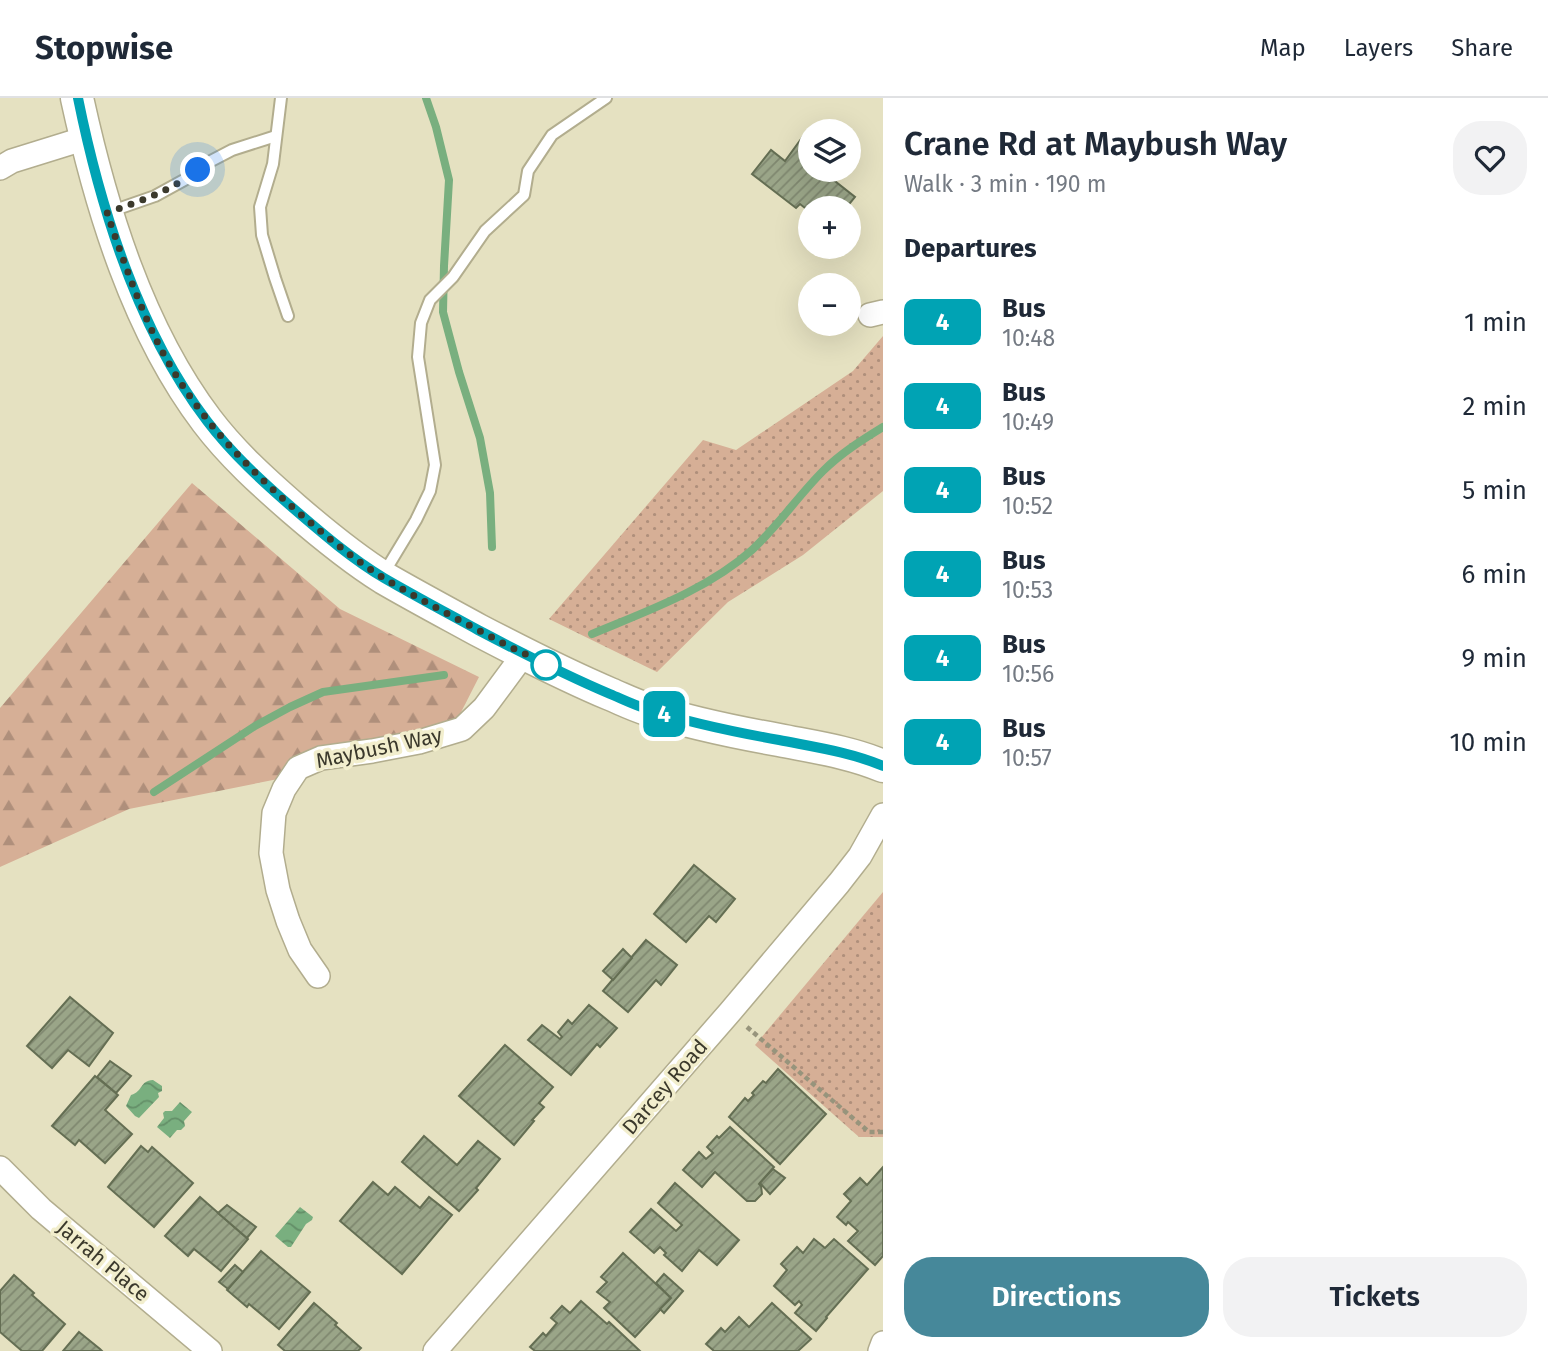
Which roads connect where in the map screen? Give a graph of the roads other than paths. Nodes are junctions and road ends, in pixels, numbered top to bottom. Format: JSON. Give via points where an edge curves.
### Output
{"nodes":[{"id":1,"x":78,"y":98,"type":"edge"},
{"id":2,"x":281,"y":98,"type":"edge"},
{"id":3,"x":607,"y":98,"type":"edge"},
{"id":4,"x":276,"y":136,"type":"junction"},
{"id":5,"x":86,"y":138,"type":"junction"},
{"id":6,"x":0,"y":168,"type":"edge"},
{"id":7,"x":107,"y":213,"type":"junction"},
{"id":8,"x":288,"y":316,"type":"dead end"},
{"id":9,"x":382,"y":577,"type":"junction"},
{"id":10,"x":524,"y":654,"type":"junction"},
{"id":11,"x":883,"y":766,"type":"edge"},
{"id":12,"x":883,"y":815,"type":"edge"},
{"id":13,"x":318,"y":975,"type":"dead end"},
{"id":14,"x":0,"y":1168,"type":"edge"},
{"id":15,"x":883,"y":1343,"type":"edge"},
{"id":16,"x":210,"y":1351,"type":"edge"},
{"id":17,"x":435,"y":1351,"type":"edge"},
{"id":18,"x":880,"y":1351,"type":"edge"}],
"edges":[{"from":1,"to":5,"type":"street"},
{"from":2,"to":4,"type":"lane"},
{"from":3,"to":9,"type":"lane","via":[[552,135],[528,171],[524,195],[485,231],[453,277],[430,300],[421,323],[418,357],[435,465],[430,491]]},
{"from":4,"to":7,"type":"lane","via":[[232,150],[155,196]]},
{"from":4,"to":8,"type":"lane","via":[[261,207],[262,235]]},
{"from":5,"to":6,"type":"street","via":[[12,160]]},
{"from":5,"to":7,"type":"street"},
{"from":7,"to":9,"type":"street","via":[[162,350],[207,421],[266,485]]},
{"from":9,"to":10,"type":"street"},
{"from":10,"to":11,"type":"street","via":[[645,709]]},
{"from":10,"to":13,"type":"street","name":"Maybush Way","via":[[484,708],[462,729],[419,742],[321,758],[298,768],[284,789],[274,813],[271,853],[288,921],[300,950]]},
{"from":12,"to":17,"type":"street","name":"Darcey Road","via":[[860,856],[730,1012]]},
{"from":14,"to":16,"type":"street","name":"Jarrah Place","via":[[41,1209]]},
{"from":15,"to":18,"type":"street"}]}
